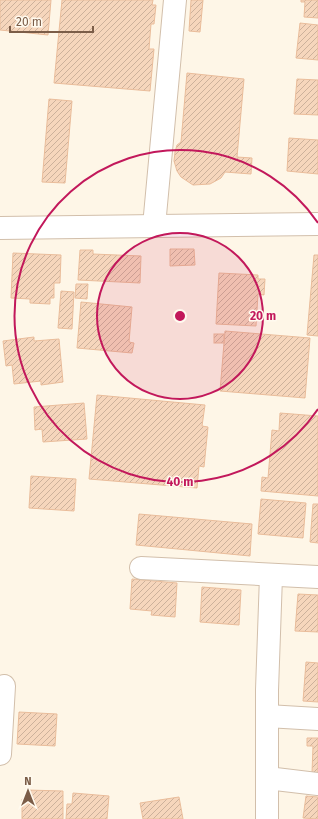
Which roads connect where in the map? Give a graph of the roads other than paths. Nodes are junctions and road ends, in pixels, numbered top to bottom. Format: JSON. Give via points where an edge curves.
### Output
{"nodes":[{"id":1,"x":175,"y":0,"type":"edge"},
{"id":2,"x":318,"y":224,"type":"edge"},
{"id":3,"x":154,"y":226,"type":"junction"},
{"id":4,"x":0,"y":228,"type":"edge"},
{"id":5,"x":141,"y":568,"type":"dead end"},
{"id":6,"x":271,"y":576,"type":"junction"},
{"id":7,"x":318,"y":577,"type":"edge"},
{"id":8,"x":4,"y":686,"type":"dead end"},
{"id":9,"x":267,"y":716,"type":"junction"},
{"id":10,"x":318,"y":719,"type":"edge"},
{"id":11,"x":0,"y":754,"type":"edge"},
{"id":12,"x":267,"y":778,"type":"junction"},
{"id":13,"x":318,"y":784,"type":"edge"},
{"id":14,"x":267,"y":819,"type":"edge"}],
"edges":[{"from":1,"to":3,"type":"street"},
{"from":2,"to":3,"type":"street"},
{"from":3,"to":4,"type":"street"},
{"from":5,"to":6,"type":"street"},
{"from":6,"to":7,"type":"street"},
{"from":6,"to":9,"type":"street"},
{"from":8,"to":11,"type":"street"},
{"from":9,"to":10,"type":"street"},
{"from":9,"to":12,"type":"street"},
{"from":12,"to":13,"type":"street"},
{"from":12,"to":14,"type":"street"}]}
